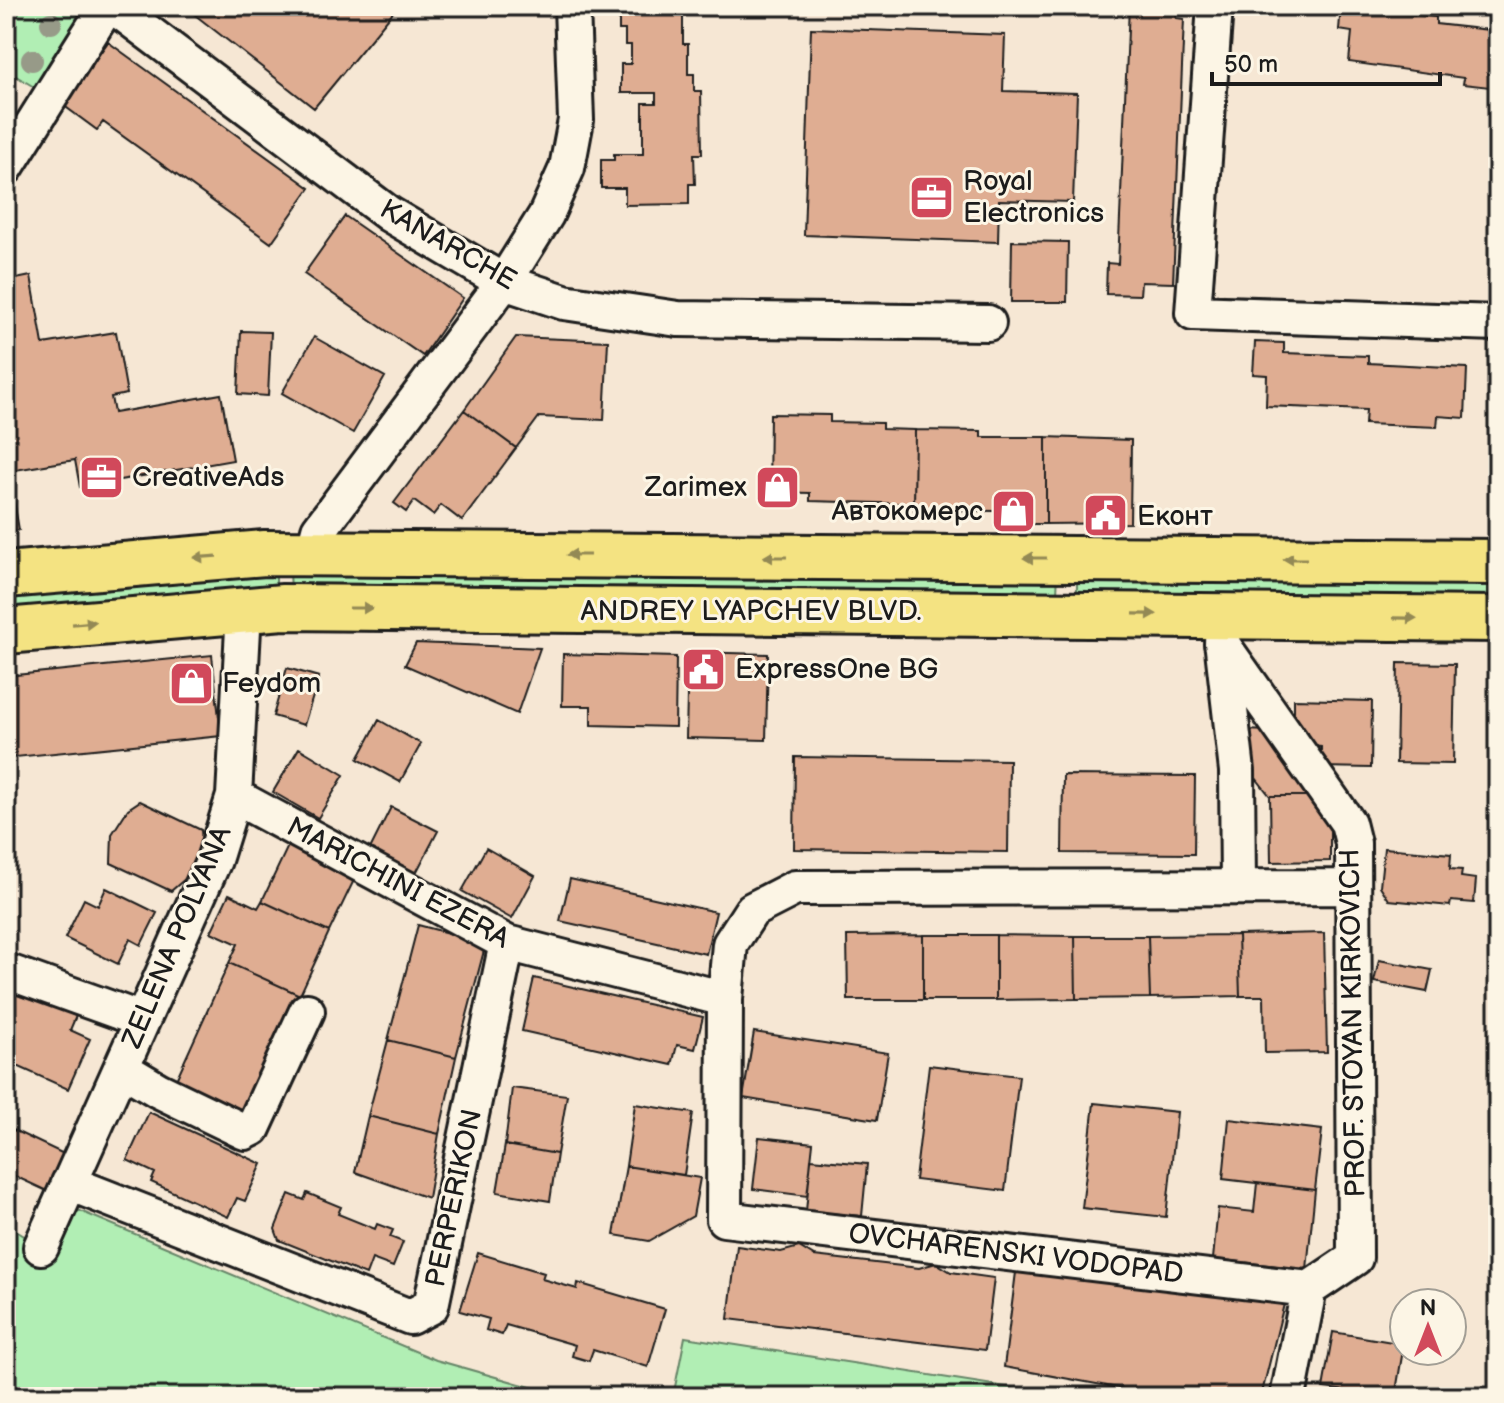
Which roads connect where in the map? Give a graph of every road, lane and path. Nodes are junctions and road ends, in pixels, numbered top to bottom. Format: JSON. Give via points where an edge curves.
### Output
{"nodes":[{"id":1,"x":107,"y":6,"type":"edge"},
{"id":2,"x":113,"y":6,"type":"edge"},
{"id":3,"x":572,"y":6,"type":"edge"},
{"id":4,"x":1215,"y":6,"type":"edge"},
{"id":5,"x":6,"y":167,"type":"edge"},
{"id":6,"x":504,"y":282,"type":"junction"},
{"id":7,"x":988,"y":323,"type":"dead end"},
{"id":8,"x":1498,"y":323,"type":"edge"},
{"id":9,"x":313,"y":553,"type":"junction"},
{"id":10,"x":1498,"y":562,"type":"edge"},
{"id":11,"x":6,"y":575,"type":"edge"},
{"id":12,"x":244,"y":610,"type":"junction"},
{"id":13,"x":1498,"y":619,"type":"edge"},
{"id":14,"x":1223,"y":630,"type":"junction"},
{"id":15,"x":6,"y":631,"type":"edge"},
{"id":16,"x":234,"y":796,"type":"junction"},
{"id":17,"x":1238,"y":887,"type":"junction"},
{"id":18,"x":1353,"y":887,"type":"junction"},
{"id":19,"x":507,"y":943,"type":"junction"},
{"id":20,"x":6,"y":971,"type":"edge"},
{"id":21,"x":725,"y":999,"type":"junction"},
{"id":22,"x":307,"y":1011,"type":"dead end"},
{"id":23,"x":142,"y":1020,"type":"junction"},
{"id":24,"x":121,"y":1068,"type":"junction"},
{"id":25,"x":69,"y":1183,"type":"junction"},
{"id":26,"x":41,"y":1247,"type":"dead end"},
{"id":27,"x":1309,"y":1289,"type":"junction"},
{"id":28,"x":1288,"y":1397,"type":"edge"}],
"edges":[{"from":1,"to":5,"type":"street"},
{"from":2,"to":6,"type":"street","name":"KANARCHE","via":[[389,214]]},
{"from":3,"to":6,"type":"street","via":[[576,120],[567,168],[546,215]]},
{"from":4,"to":8,"type":"street","via":[[1193,313]]},
{"from":6,"to":7,"type":"street","name":"KANARCHE","via":[[564,302],[678,319]]},
{"from":6,"to":9,"type":"street","via":[[319,530]]},
{"from":10,"to":9,"type":"main road","name":"ANDREY LYAPCHEV BLVD.","one_way":true},
{"from":9,"to":11,"type":"main road","name":"ANDREY LYAPCHEV BLVD.","one_way":true,"via":[[211,556]]},
{"from":12,"to":14,"type":"main road","name":"ANDREY LYAPCHEV BLVD.","one_way":true},
{"from":15,"to":12,"type":"main road","name":"ANDREY LYAPCHEV BLVD.","one_way":true},
{"from":12,"to":16,"type":"street","name":"ZELENA POLYANA"},
{"from":14,"to":13,"type":"main road","name":"ANDREY LYAPCHEV BLVD.","one_way":true},
{"from":14,"to":17,"type":"street","via":[[1237,771]]},
{"from":14,"to":18,"type":"street","name":"PROF. STOYAN KIRKOVICH","via":[[1348,823]]},
{"from":16,"to":19,"type":"street","name":"MARICHINI EZERA"},
{"from":16,"to":23,"type":"street","name":"ZELENA POLYANA","via":[[214,860]]},
{"from":17,"to":18,"type":"street"},
{"from":17,"to":21,"type":"street","via":[[795,888],[752,910],[737,932],[730,944]]},
{"from":18,"to":27,"type":"street","name":"PROF. STOYAN KIRKOVICH","via":[[1355,1258]]},
{"from":19,"to":21,"type":"street","name":"MARICHINI EZERA"},
{"from":19,"to":25,"type":"street","name":"PERPERIKON","via":[[431,1306],[410,1317]]},
{"from":20,"to":23,"type":"street"},
{"from":21,"to":27,"type":"street","name":"OVCHARENSKI VODOPAD","via":[[724,1219]]},
{"from":22,"to":24,"type":"street","via":[[253,1128],[245,1132]]},
{"from":23,"to":24,"type":"street","name":"ZELENA POLYANA"},
{"from":24,"to":25,"type":"street","name":"ZELENA POLYANA"},
{"from":25,"to":26,"type":"street","name":"ZELENA POLYANA"},
{"from":27,"to":28,"type":"street"}]}
